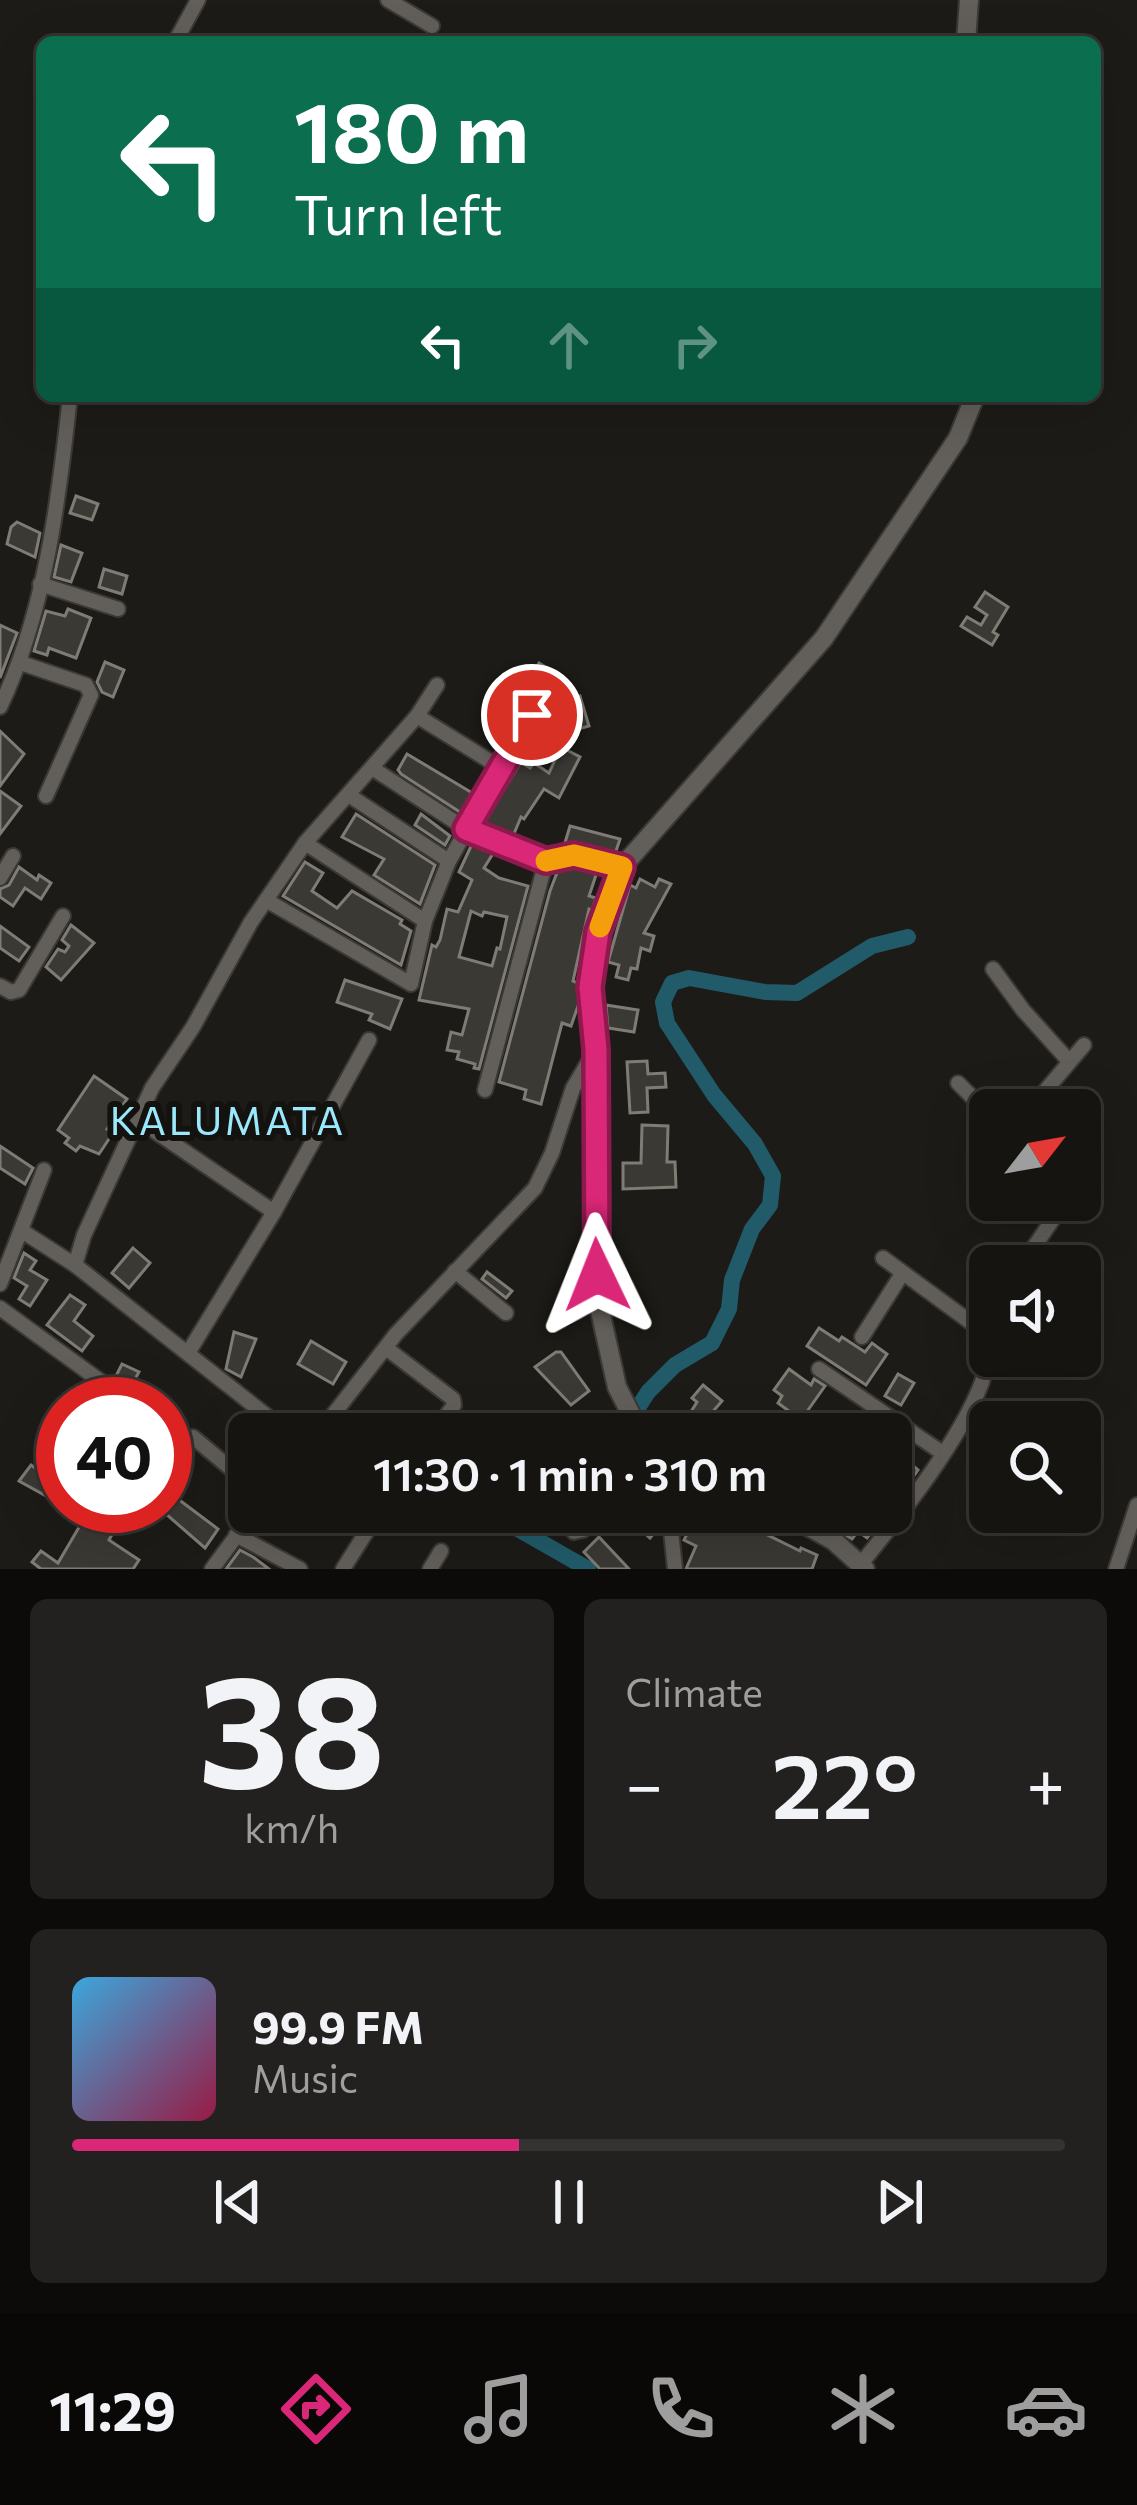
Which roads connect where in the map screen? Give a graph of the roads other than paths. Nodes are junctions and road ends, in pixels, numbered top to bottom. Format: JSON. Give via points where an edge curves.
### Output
{"nodes":[{"id":1,"x":198,"y":0,"type":"edge"},
{"id":2,"x":388,"y":0,"type":"edge"},
{"id":3,"x":969,"y":0,"type":"edge"},
{"id":4,"x":432,"y":26,"type":"dead end"},
{"id":5,"x":178,"y":36,"type":"edge"},
{"id":6,"x":966,"y":36,"type":"edge"},
{"id":7,"x":69,"y":402,"type":"edge"},
{"id":8,"x":973,"y":402,"type":"edge"},
{"id":9,"x":40,"y":584,"type":"junction"},
{"id":10,"x":118,"y":609,"type":"dead end"},
{"id":11,"x":21,"y":663,"type":"junction"},
{"id":12,"x":437,"y":685,"type":"dead end"},
{"id":13,"x":0,"y":707,"type":"edge"},
{"id":14,"x":532,"y":715,"type":"dead end"},
{"id":15,"x":417,"y":716,"type":"junction"},
{"id":16,"x":372,"y":768,"type":"junction"},
{"id":17,"x":501,"y":768,"type":"junction"},
{"id":18,"x":46,"y":796,"type":"dead end"},
{"id":19,"x":350,"y":796,"type":"junction"},
{"id":20,"x":466,"y":829,"type":"junction"},
{"id":21,"x":305,"y":843,"type":"junction"},
{"id":22,"x":13,"y":856,"type":"dead end"},
{"id":23,"x":449,"y":861,"type":"junction"},
{"id":24,"x":546,"y":861,"type":"junction"},
{"id":25,"x":622,"y":867,"type":"junction"},
{"id":26,"x":0,"y":878,"type":"edge"},
{"id":27,"x":266,"y":899,"type":"junction"},
{"id":28,"x":63,"y":916,"type":"dead end"},
{"id":29,"x":425,"y":921,"type":"junction"},
{"id":30,"x":993,"y":969,"type":"dead end"},
{"id":31,"x":0,"y":986,"type":"edge"},
{"id":32,"x":369,"y":1040,"type":"dead end"},
{"id":33,"x":1084,"y":1045,"type":"dead end"},
{"id":34,"x":596,"y":1049,"type":"junction"},
{"id":35,"x":1067,"y":1060,"type":"junction"},
{"id":36,"x":958,"y":1083,"type":"dead end"},
{"id":37,"x":1045,"y":1089,"type":"edge"},
{"id":38,"x":485,"y":1090,"type":"dead end"},
{"id":39,"x":969,"y":1094,"type":"edge"},
{"id":40,"x":137,"y":1119,"type":"junction"},
{"id":41,"x":44,"y":1170,"type":"dead end"},
{"id":42,"x":274,"y":1212,"type":"junction"},
{"id":43,"x":22,"y":1232,"type":"junction"},
{"id":44,"x":883,"y":1258,"type":"dead end"},
{"id":45,"x":75,"y":1264,"type":"junction"},
{"id":46,"x":454,"y":1271,"type":"junction"},
{"id":47,"x":902,"y":1274,"type":"junction"},
{"id":48,"x":0,"y":1284,"type":"edge"},
{"id":49,"x":0,"y":1308,"type":"edge"},
{"id":50,"x":506,"y":1313,"type":"dead end"},
{"id":51,"x":969,"y":1319,"type":"edge"},
{"id":52,"x":862,"y":1337,"type":"dead end"},
{"id":53,"x":386,"y":1348,"type":"junction"},
{"id":54,"x":188,"y":1353,"type":"junction"},
{"id":55,"x":819,"y":1369,"type":"dead end"},
{"id":56,"x":95,"y":1377,"type":"edge"},
{"id":57,"x":983,"y":1377,"type":"edge"},
{"id":58,"x":264,"y":1413,"type":"edge"},
{"id":59,"x":335,"y":1413,"type":"edge"},
{"id":60,"x":448,"y":1413,"type":"edge"},
{"id":61,"x":630,"y":1413,"type":"edge"},
{"id":62,"x":193,"y":1438,"type":"dead end"},
{"id":63,"x":941,"y":1452,"type":"junction"},
{"id":64,"x":228,"y":1467,"type":"edge"},
{"id":65,"x":1137,"y":1505,"type":"edge"},
{"id":66,"x":366,"y":1533,"type":"edge"},
{"id":67,"x":671,"y":1533,"type":"edge"},
{"id":68,"x":820,"y":1533,"type":"edge"},
{"id":69,"x":236,"y":1535,"type":"joint"},
{"id":70,"x":441,"y":1551,"type":"dead end"},
{"id":71,"x":862,"y":1567,"type":"edge"},
{"id":72,"x":212,"y":1569,"type":"edge"},
{"id":73,"x":300,"y":1569,"type":"edge"},
{"id":74,"x":343,"y":1569,"type":"edge"},
{"id":75,"x":430,"y":1569,"type":"edge"},
{"id":76,"x":675,"y":1569,"type":"edge"},
{"id":77,"x":1116,"y":1569,"type":"edge"}],
"edges":[{"from":1,"to":5,"type":"street"},
{"from":2,"to":4,"type":"street"},
{"from":3,"to":6,"type":"street"},
{"from":7,"to":9,"type":"street"},
{"from":8,"to":25,"type":"street","via":[[958,438],[824,638]]},
{"from":9,"to":10,"type":"street"},
{"from":9,"to":11,"type":"street"},
{"from":11,"to":13,"type":"street"},
{"from":11,"to":18,"type":"street","via":[[86,685],[91,695]]},
{"from":12,"to":15,"type":"street"},
{"from":14,"to":17,"type":"street"},
{"from":15,"to":16,"type":"street"},
{"from":15,"to":17,"type":"street"},
{"from":16,"to":19,"type":"street"},
{"from":16,"to":20,"type":"street"},
{"from":17,"to":20,"type":"street"},
{"from":19,"to":21,"type":"street"},
{"from":19,"to":23,"type":"street"},
{"from":20,"to":23,"type":"street"},
{"from":20,"to":24,"type":"street"},
{"from":21,"to":27,"type":"street"},
{"from":21,"to":29,"type":"street"},
{"from":22,"to":26,"type":"street"},
{"from":23,"to":29,"type":"street"},
{"from":24,"to":25,"type":"street","via":[[574,855]]},
{"from":24,"to":38,"type":"street"},
{"from":25,"to":34,"type":"street","via":[[598,932],[590,987]]},
{"from":27,"to":29,"type":"street","via":[[410,984]]},
{"from":27,"to":40,"type":"street"},
{"from":28,"to":31,"type":"street","via":[[19,990]]},
{"from":30,"to":35,"type":"street"},
{"from":32,"to":42,"type":"street"},
{"from":33,"to":35,"type":"street"},
{"from":34,"to":46,"type":"street","via":[[535,1188]]},
{"from":34,"to":61,"type":"street","via":[[599,1306]]},
{"from":35,"to":37,"type":"street"},
{"from":36,"to":39,"type":"street"},
{"from":40,"to":42,"type":"street"},
{"from":40,"to":45,"type":"street"},
{"from":41,"to":43,"type":"street"},
{"from":42,"to":54,"type":"street"},
{"from":43,"to":45,"type":"street"},
{"from":43,"to":48,"type":"street"},
{"from":44,"to":47,"type":"street"},
{"from":45,"to":54,"type":"street"},
{"from":46,"to":50,"type":"street"},
{"from":46,"to":53,"type":"street"},
{"from":47,"to":51,"type":"street"},
{"from":47,"to":52,"type":"street"},
{"from":49,"to":56,"type":"street"},
{"from":53,"to":59,"type":"street"},
{"from":53,"to":60,"type":"street","via":[[453,1399]]},
{"from":54,"to":58,"type":"street"},
{"from":55,"to":63,"type":"street"},
{"from":57,"to":63,"type":"street"},
{"from":62,"to":64,"type":"street"},
{"from":63,"to":71,"type":"street"},
{"from":65,"to":77,"type":"street"},
{"from":66,"to":74,"type":"street"},
{"from":67,"to":76,"type":"street"},
{"from":68,"to":71,"type":"street"},
{"from":69,"to":72,"type":"street"},
{"from":69,"to":73,"type":"street"},
{"from":70,"to":75,"type":"street"}]}
